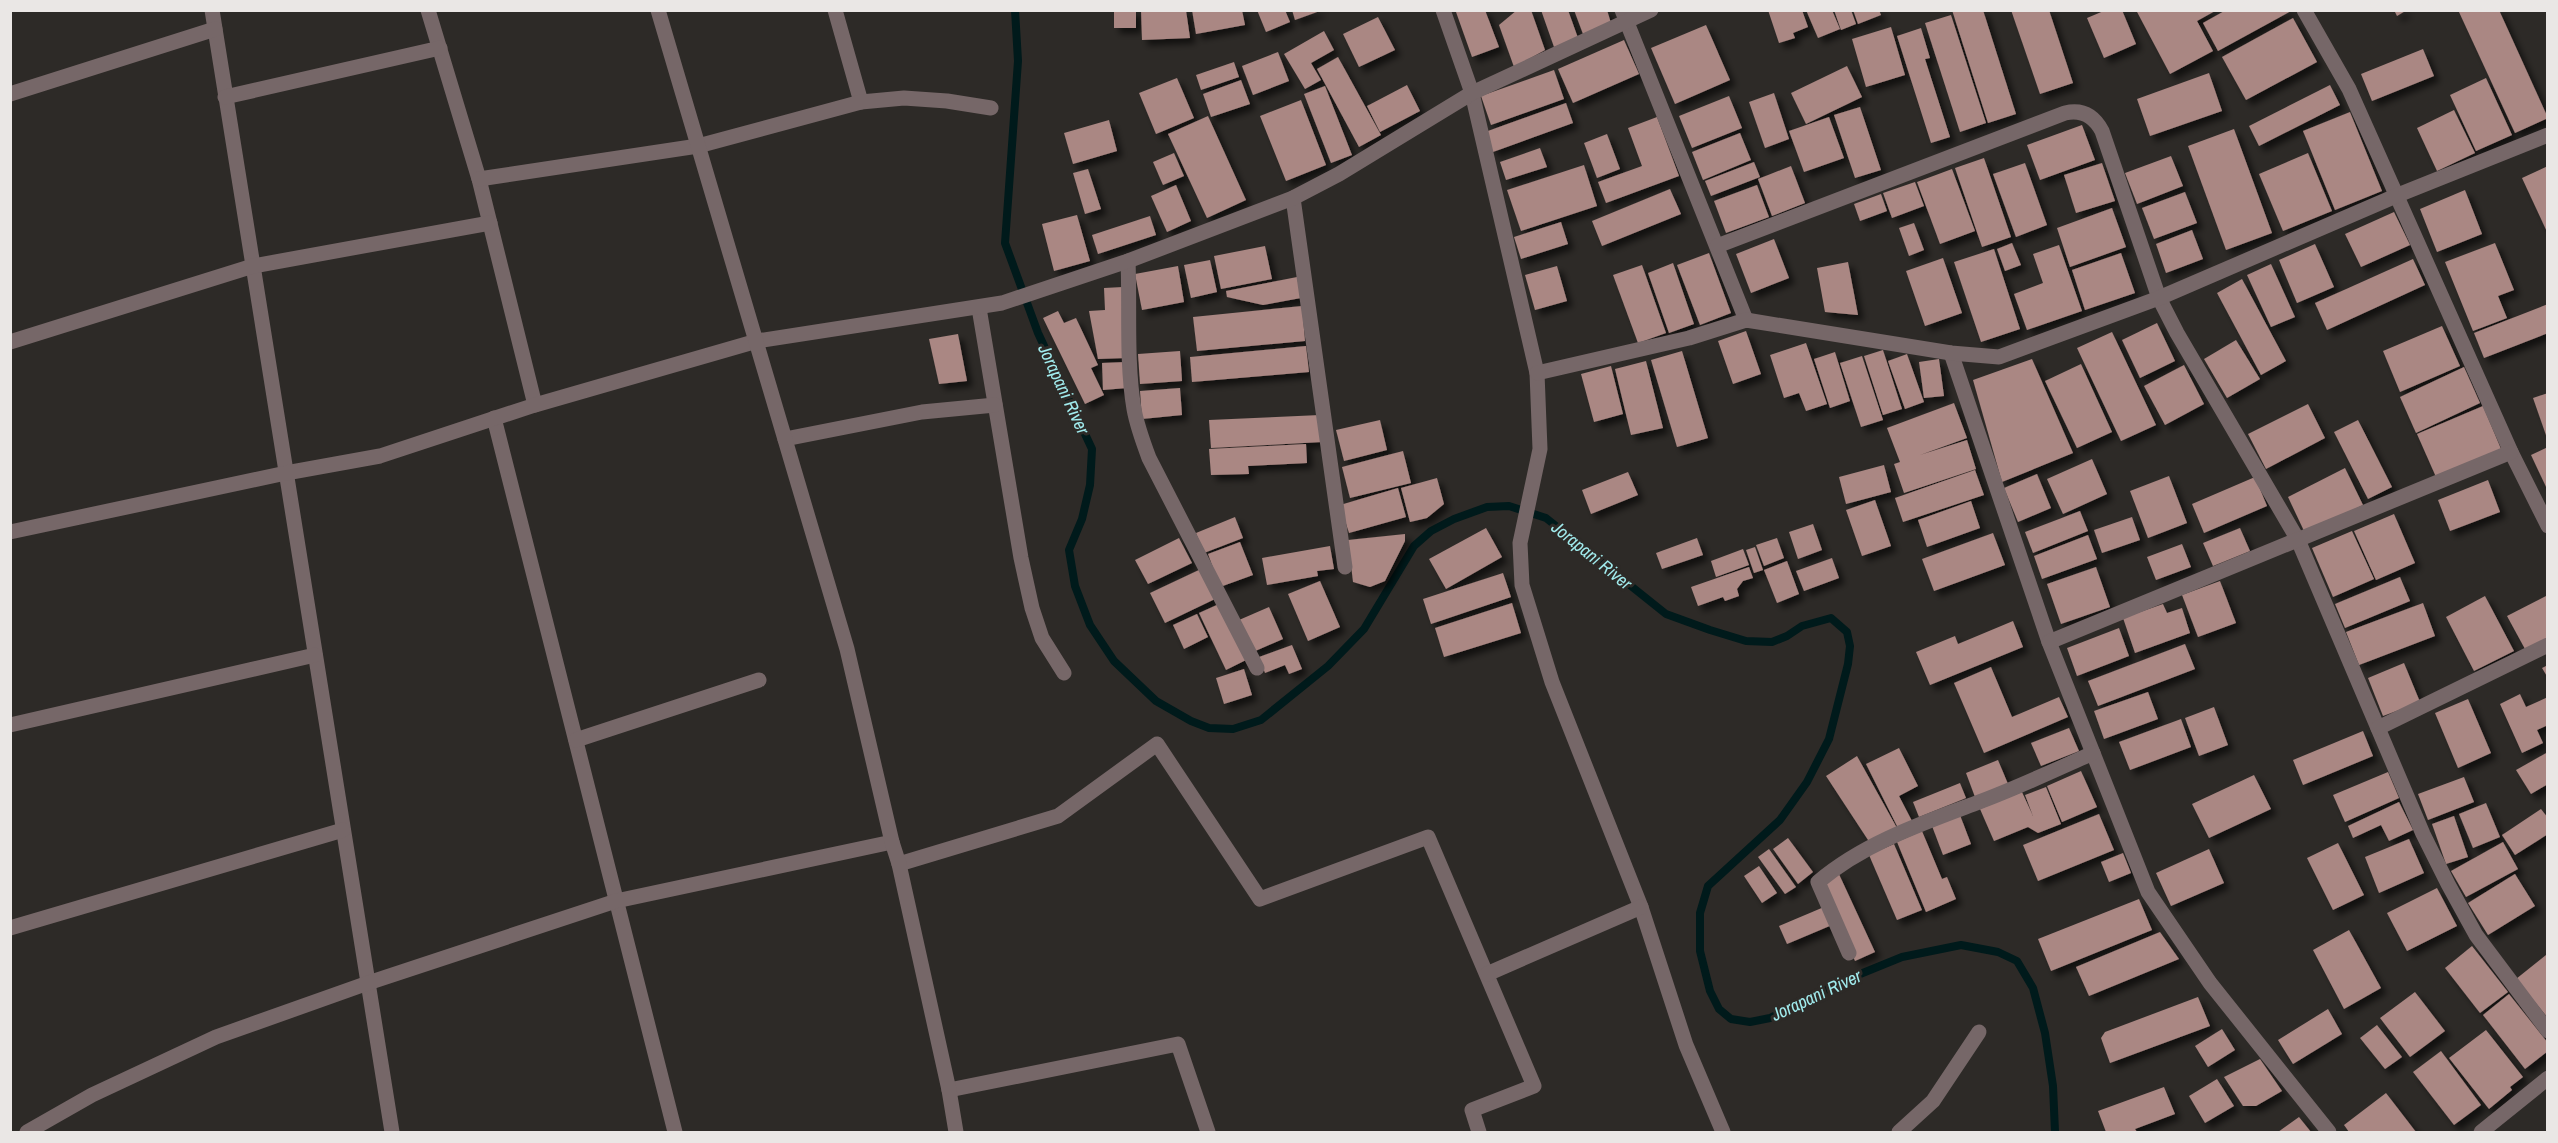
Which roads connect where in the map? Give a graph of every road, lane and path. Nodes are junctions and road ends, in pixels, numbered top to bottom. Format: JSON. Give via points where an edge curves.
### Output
{"nodes":[{"id":1,"x":212,"y":10,"type":"edge"},
{"id":2,"x":429,"y":10,"type":"edge"},
{"id":3,"x":658,"y":10,"type":"edge"},
{"id":4,"x":835,"y":10,"type":"edge"},
{"id":5,"x":1443,"y":10,"type":"edge"},
{"id":6,"x":1651,"y":10,"type":"edge"},
{"id":7,"x":2304,"y":10,"type":"edge"},
{"id":8,"x":1624,"y":16,"type":"edge"},
{"id":9,"x":215,"y":29,"type":"junction"},
{"id":10,"x":440,"y":48,"type":"junction"},
{"id":11,"x":1472,"y":93,"type":"junction"},
{"id":12,"x":10,"y":94,"type":"edge"},
{"id":13,"x":225,"y":97,"type":"junction"},
{"id":14,"x":861,"y":102,"type":"junction"},
{"id":15,"x":991,"y":108,"type":"dead end"},
{"id":16,"x":2547,"y":135,"type":"edge"},
{"id":17,"x":698,"y":146,"type":"junction"},
{"id":18,"x":479,"y":179,"type":"junction"},
{"id":19,"x":2398,"y":195,"type":"junction"},
{"id":20,"x":1293,"y":198,"type":"junction"},
{"id":21,"x":490,"y":223,"type":"junction"},
{"id":22,"x":1717,"y":246,"type":"junction"},
{"id":23,"x":1128,"y":261,"type":"junction"},
{"id":24,"x":253,"y":266,"type":"junction"},
{"id":25,"x":2159,"y":298,"type":"junction"},
{"id":26,"x":979,"y":308,"type":"junction"},
{"id":27,"x":1746,"y":320,"type":"junction"},
{"id":28,"x":757,"y":341,"type":"junction"},
{"id":29,"x":10,"y":342,"type":"edge"},
{"id":30,"x":1951,"y":354,"type":"junction"},
{"id":31,"x":1537,"y":373,"type":"junction"},
{"id":32,"x":535,"y":405,"type":"junction"},
{"id":33,"x":995,"y":405,"type":"junction"},
{"id":34,"x":494,"y":418,"type":"junction"},
{"id":35,"x":785,"y":439,"type":"junction"},
{"id":36,"x":2511,"y":452,"type":"junction"},
{"id":37,"x":286,"y":473,"type":"junction"},
{"id":38,"x":2547,"y":526,"type":"edge"},
{"id":39,"x":10,"y":532,"type":"edge"},
{"id":40,"x":2298,"y":540,"type":"junction"},
{"id":41,"x":1345,"y":567,"type":"dead end"},
{"id":42,"x":2049,"y":642,"type":"junction"},
{"id":43,"x":2547,"y":645,"type":"edge"},
{"id":44,"x":315,"y":655,"type":"junction"},
{"id":45,"x":1257,"y":668,"type":"dead end"},
{"id":46,"x":1064,"y":673,"type":"dead end"},
{"id":47,"x":759,"y":680,"type":"dead end"},
{"id":48,"x":10,"y":725,"type":"edge"},
{"id":49,"x":2378,"y":728,"type":"junction"},
{"id":50,"x":576,"y":740,"type":"junction"},
{"id":51,"x":2093,"y":753,"type":"junction"},
{"id":52,"x":343,"y":830,"type":"junction"},
{"id":53,"x":892,"y":842,"type":"junction"},
{"id":54,"x":899,"y":864,"type":"junction"},
{"id":55,"x":616,"y":902,"type":"junction"},
{"id":56,"x":1641,"y":907,"type":"junction"},
{"id":57,"x":10,"y":928,"type":"edge"},
{"id":58,"x":1849,"y":953,"type":"dead end"},
{"id":59,"x":1487,"y":974,"type":"junction"},
{"id":60,"x":368,"y":983,"type":"junction"},
{"id":61,"x":1979,"y":1032,"type":"dead end"},
{"id":62,"x":2547,"y":1032,"type":"edge"},
{"id":63,"x":2547,"y":1078,"type":"edge"},
{"id":64,"x":949,"y":1090,"type":"junction"},
{"id":65,"x":27,"y":1132,"type":"edge"},
{"id":66,"x":392,"y":1132,"type":"edge"},
{"id":67,"x":675,"y":1132,"type":"edge"},
{"id":68,"x":956,"y":1132,"type":"edge"},
{"id":69,"x":1208,"y":1132,"type":"edge"},
{"id":70,"x":1479,"y":1132,"type":"edge"},
{"id":71,"x":1723,"y":1132,"type":"edge"},
{"id":72,"x":1899,"y":1132,"type":"edge"},
{"id":73,"x":2329,"y":1132,"type":"edge"},
{"id":74,"x":2481,"y":1132,"type":"edge"}],
"edges":[{"from":1,"to":9,"type":"street"},
{"from":2,"to":10,"type":"street"},
{"from":3,"to":17,"type":"street"},
{"from":4,"to":14,"type":"street"},
{"from":5,"to":11,"type":"street"},
{"from":6,"to":8,"type":"street"},
{"from":7,"to":19,"type":"street","via":[[2349,89]]},
{"from":8,"to":11,"type":"street"},
{"from":8,"to":22,"type":"street"},
{"from":9,"to":12,"type":"street"},
{"from":9,"to":13,"type":"street"},
{"from":10,"to":13,"type":"street"},
{"from":10,"to":18,"type":"street"},
{"from":11,"to":20,"type":"street","via":[[1340,174]]},
{"from":11,"to":31,"type":"street"},
{"from":13,"to":24,"type":"street"},
{"from":14,"to":15,"type":"street","via":[[904,98]]},
{"from":14,"to":17,"type":"street"},
{"from":16,"to":19,"type":"street"},
{"from":17,"to":18,"type":"street"},
{"from":17,"to":28,"type":"street"},
{"from":18,"to":21,"type":"street"},
{"from":19,"to":25,"type":"street"},
{"from":19,"to":36,"type":"street"},
{"from":20,"to":23,"type":"street"},
{"from":20,"to":41,"type":"street"},
{"from":21,"to":24,"type":"street"},
{"from":21,"to":32,"type":"street"},
{"from":22,"to":25,"type":"street","via":[[2065,113],[2080,112],[2094,118],[2102,131]]},
{"from":22,"to":27,"type":"street"},
{"from":23,"to":26,"type":"street"},
{"from":23,"to":45,"type":"street","via":[[1132,385],[1140,434]]},
{"from":24,"to":29,"type":"street"},
{"from":24,"to":37,"type":"street"},
{"from":25,"to":30,"type":"street","via":[[1998,357]]},
{"from":25,"to":40,"type":"street"},
{"from":26,"to":28,"type":"street"},
{"from":26,"to":33,"type":"street"},
{"from":27,"to":30,"type":"street"},
{"from":27,"to":31,"type":"street","via":[[1689,338]]},
{"from":28,"to":32,"type":"street"},
{"from":28,"to":35,"type":"street"},
{"from":30,"to":42,"type":"street"},
{"from":31,"to":56,"type":"street","via":[[1540,449],[1520,543],[1522,585],[1548,671]]},
{"from":32,"to":34,"type":"street"},
{"from":33,"to":35,"type":"street","via":[[922,412]]},
{"from":33,"to":46,"type":"street","via":[[1032,608],[1042,638]]},
{"from":34,"to":37,"type":"street","via":[[380,456]]},
{"from":34,"to":50,"type":"street"},
{"from":35,"to":53,"type":"street","via":[[847,649]]},
{"from":36,"to":38,"type":"street"},
{"from":36,"to":40,"type":"street"},
{"from":37,"to":39,"type":"street"},
{"from":37,"to":44,"type":"street"},
{"from":40,"to":42,"type":"street"},
{"from":40,"to":49,"type":"street"},
{"from":42,"to":51,"type":"street"},
{"from":43,"to":49,"type":"street"},
{"from":44,"to":48,"type":"street"},
{"from":44,"to":52,"type":"street"},
{"from":47,"to":50,"type":"street"},
{"from":49,"to":62,"type":"street","via":[[2423,834],[2476,935]]},
{"from":50,"to":55,"type":"street"},
{"from":51,"to":58,"type":"street","via":[[1924,822],[1829,872],[1818,882]]},
{"from":51,"to":73,"type":"street","via":[[2148,892],[2210,982]]},
{"from":52,"to":57,"type":"street"},
{"from":52,"to":60,"type":"street"},
{"from":53,"to":54,"type":"street"},
{"from":53,"to":55,"type":"street"},
{"from":54,"to":59,"type":"street","via":[[1058,816],[1157,744],[1260,899],[1428,837]]},
{"from":54,"to":64,"type":"street"},
{"from":55,"to":60,"type":"street"},
{"from":55,"to":67,"type":"street"},
{"from":56,"to":59,"type":"street"},
{"from":56,"to":71,"type":"street","via":[[1686,1045]]},
{"from":59,"to":70,"type":"street","via":[[1534,1086],[1472,1110]]},
{"from":60,"to":65,"type":"street","via":[[216,1037],[92,1095]]},
{"from":60,"to":66,"type":"street"},
{"from":61,"to":72,"type":"street","via":[[1934,1101]]},
{"from":63,"to":74,"type":"street"},
{"from":64,"to":68,"type":"street"},
{"from":64,"to":69,"type":"street","via":[[1178,1044]]}]}
